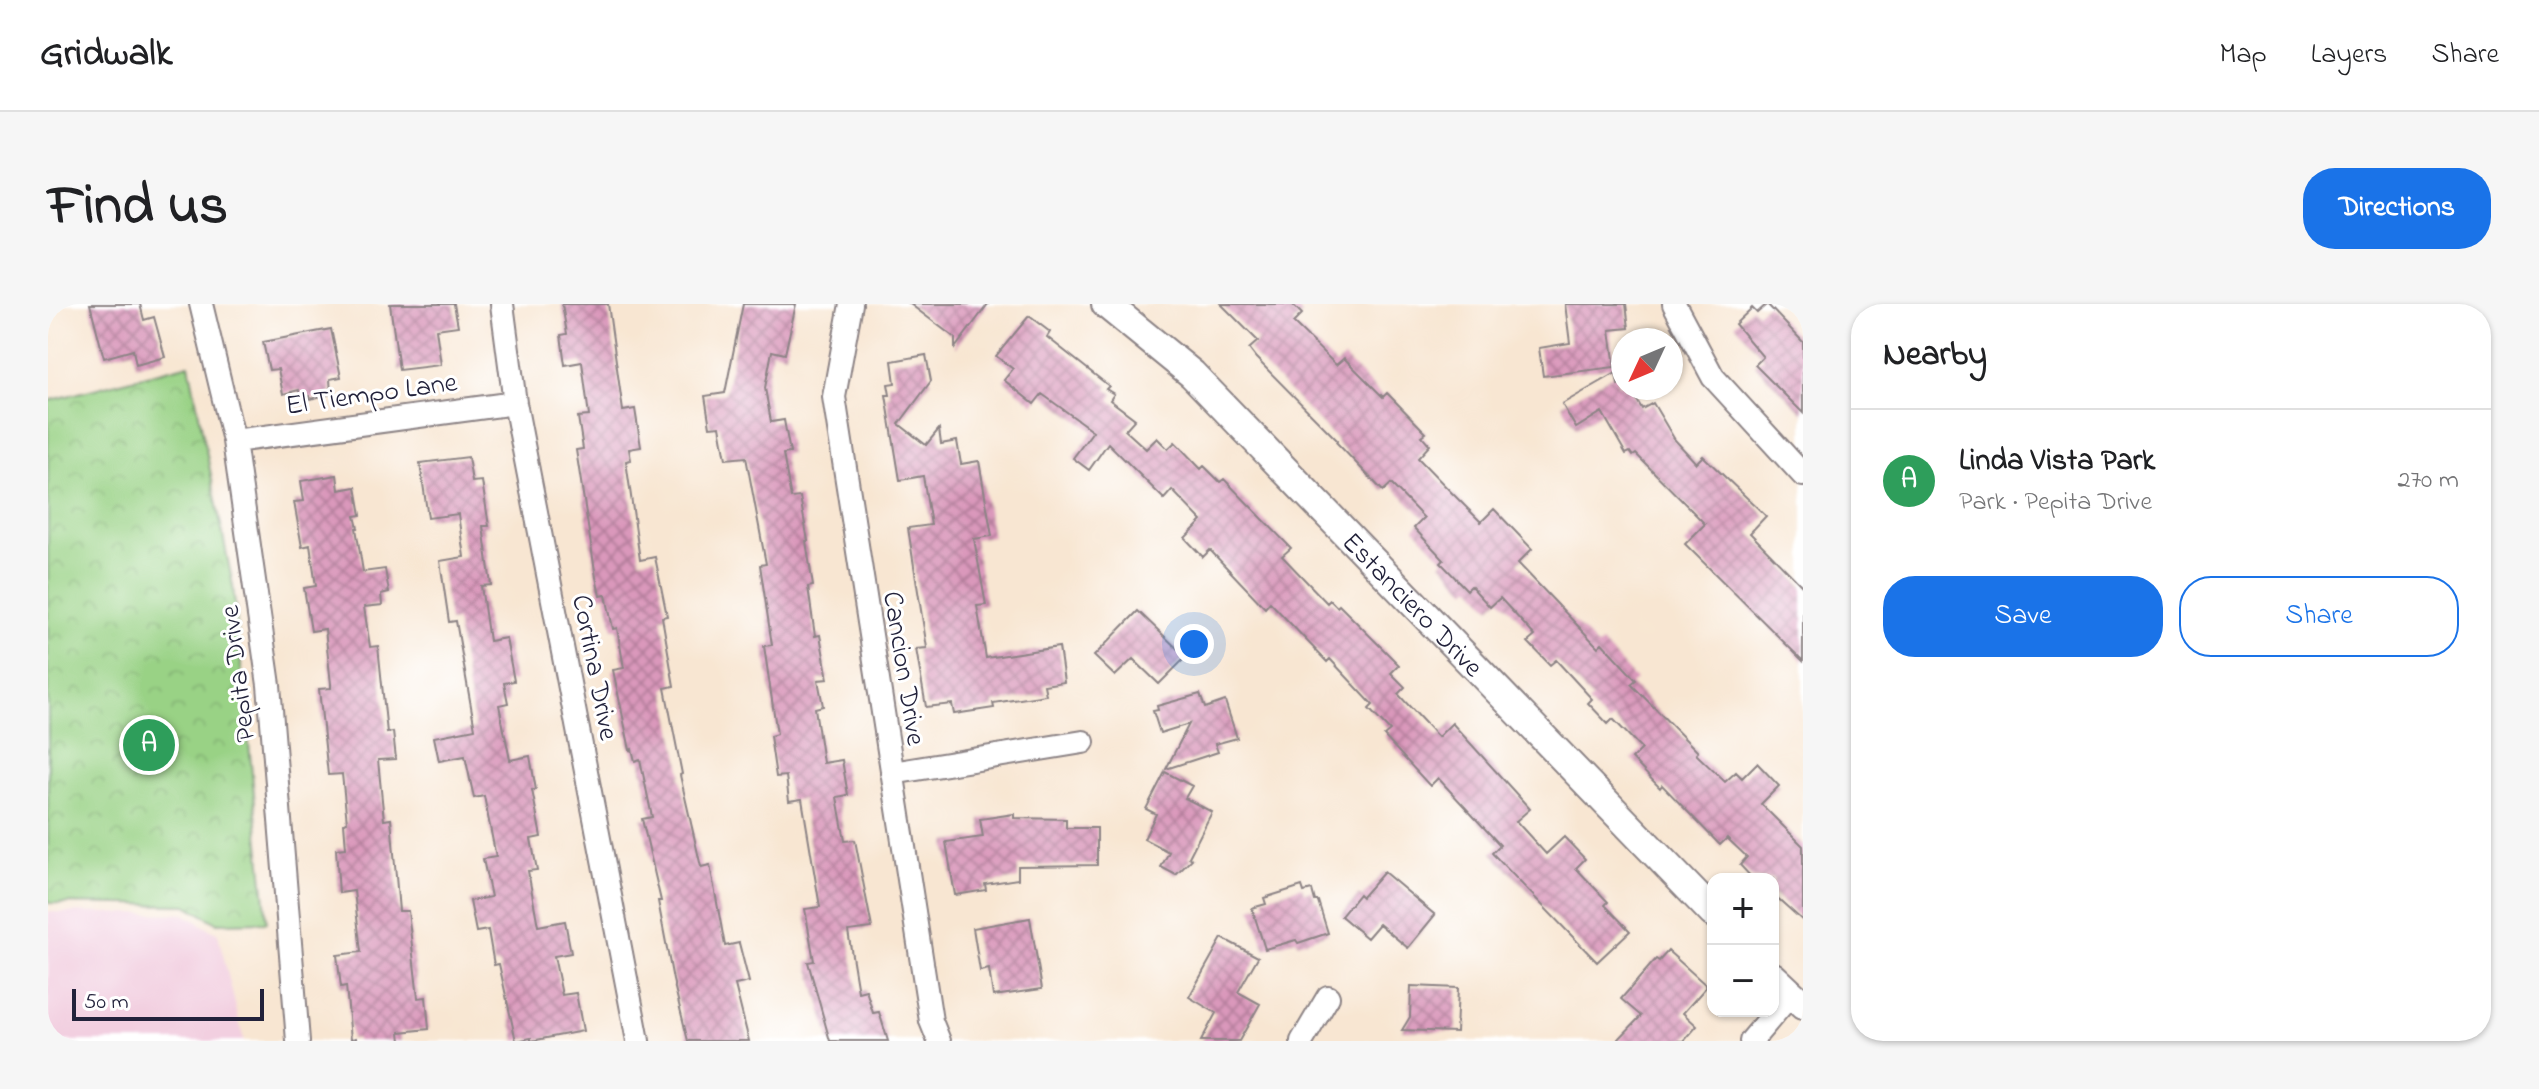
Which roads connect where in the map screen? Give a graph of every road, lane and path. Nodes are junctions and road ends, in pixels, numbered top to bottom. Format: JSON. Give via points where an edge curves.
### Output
{"nodes":[{"id":1,"x":201,"y":304,"type":"edge"},
{"id":2,"x":502,"y":304,"type":"edge"},
{"id":3,"x":851,"y":304,"type":"edge"},
{"id":4,"x":1106,"y":304,"type":"edge"},
{"id":5,"x":1674,"y":304,"type":"edge"},
{"id":6,"x":515,"y":403,"type":"junction"},
{"id":7,"x":234,"y":441,"type":"junction"},
{"id":8,"x":1803,"y":475,"type":"edge"},
{"id":9,"x":1083,"y":742,"type":"dead end"},
{"id":10,"x":892,"y":773,"type":"junction"},
{"id":11,"x":1707,"y":907,"type":"edge"},
{"id":12,"x":1789,"y":992,"type":"edge"},
{"id":13,"x":1328,"y":997,"type":"dead end"},
{"id":14,"x":298,"y":1041,"type":"edge"},
{"id":15,"x":638,"y":1041,"type":"edge"},
{"id":16,"x":939,"y":1041,"type":"edge"},
{"id":17,"x":1302,"y":1041,"type":"edge"},
{"id":18,"x":1751,"y":1041,"type":"edge"}],
"edges":[{"from":1,"to":7,"type":"street","name":"Pepita Drive"},
{"from":2,"to":6,"type":"street","name":"Cortina Drive"},
{"from":3,"to":10,"type":"street","name":"Cancion Drive","via":[[834,397]]},
{"from":4,"to":11,"type":"street","name":"Estanciero Drive","via":[[1192,374]]},
{"from":5,"to":8,"type":"street","via":[[1713,377]]},
{"from":6,"to":7,"type":"street","name":"El Tiempo Lane"},
{"from":6,"to":15,"type":"street","name":"Cortina Drive"},
{"from":7,"to":14,"type":"street","name":"Pepita Drive","via":[[269,685]]},
{"from":9,"to":10,"type":"street"},
{"from":10,"to":16,"type":"street","name":"Cancion Drive","via":[[931,1021]]},
{"from":12,"to":18,"type":"street"},
{"from":13,"to":17,"type":"street"}]}
